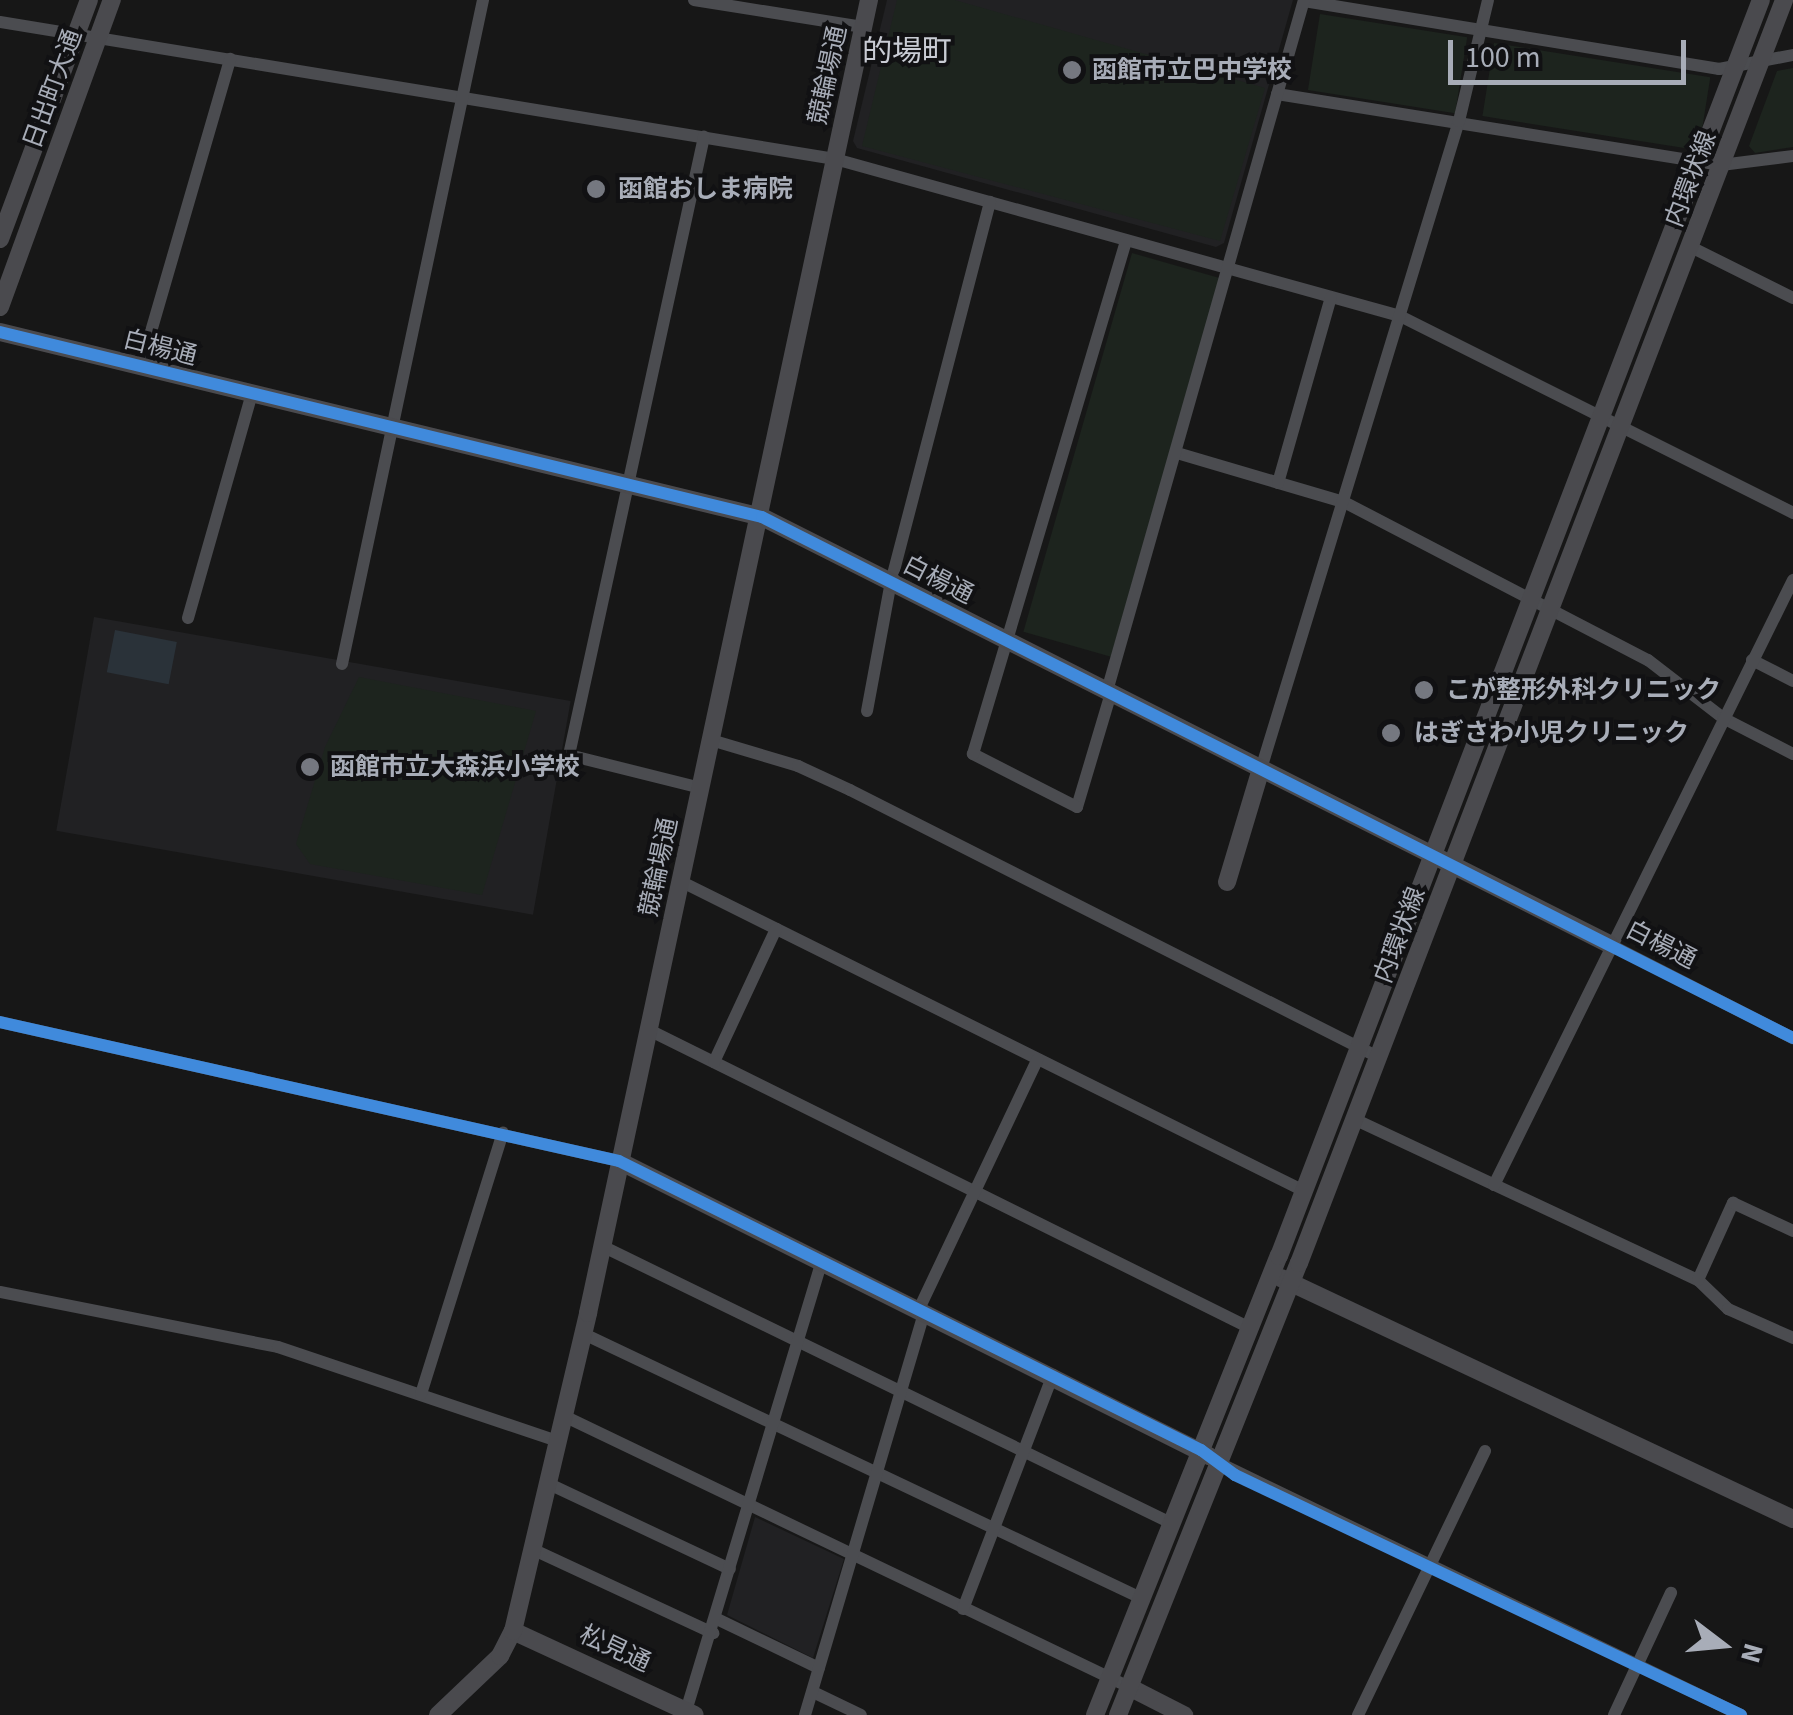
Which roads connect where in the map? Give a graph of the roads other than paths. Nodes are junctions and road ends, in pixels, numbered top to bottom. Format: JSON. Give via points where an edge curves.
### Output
{"nodes":[{"id":1,"x":89,"y":0,"type":"edge"},
{"id":2,"x":112,"y":0,"type":"edge"},
{"id":3,"x":483,"y":0,"type":"edge"},
{"id":4,"x":694,"y":0,"type":"edge"},
{"id":5,"x":869,"y":0,"type":"edge"},
{"id":6,"x":1304,"y":0,"type":"edge"},
{"id":7,"x":1488,"y":0,"type":"edge"},
{"id":8,"x":1761,"y":0,"type":"edge"},
{"id":9,"x":1784,"y":0,"type":"edge"},
{"id":10,"x":0,"y":22,"type":"edge"},
{"id":11,"x":863,"y":28,"type":"junction"},
{"id":12,"x":1483,"y":31,"type":"junction"},
{"id":13,"x":77,"y":34,"type":"junction"},
{"id":14,"x":98,"y":38,"type":"junction"},
{"id":15,"x":1793,"y":55,"type":"edge"},
{"id":16,"x":230,"y":59,"type":"junction"},
{"id":17,"x":1761,"y":60,"type":"junction"},
{"id":18,"x":1736,"y":64,"type":"junction"},
{"id":19,"x":1278,"y":94,"type":"junction"},
{"id":20,"x":461,"y":98,"type":"junction"},
{"id":21,"x":1460,"y":121,"type":"junction"},
{"id":22,"x":704,"y":137,"type":"junction"},
{"id":23,"x":1793,"y":156,"type":"edge"},
{"id":24,"x":835,"y":159,"type":"junction"},
{"id":25,"x":1698,"y":162,"type":"junction"},
{"id":26,"x":1721,"y":164,"type":"junction"},
{"id":27,"x":990,"y":202,"type":"junction"},
{"id":28,"x":0,"y":240,"type":"edge"},
{"id":29,"x":1126,"y":240,"type":"junction"},
{"id":30,"x":1689,"y":246,"type":"junction"},
{"id":31,"x":1230,"y":268,"type":"junction"},
{"id":32,"x":1331,"y":297,"type":"junction"},
{"id":33,"x":1793,"y":298,"type":"edge"},
{"id":34,"x":0,"y":307,"type":"edge"},
{"id":35,"x":1400,"y":316,"type":"junction"},
{"id":36,"x":0,"y":332,"type":"edge"},
{"id":37,"x":141,"y":366,"type":"junction"},
{"id":38,"x":252,"y":393,"type":"junction"},
{"id":39,"x":1600,"y":417,"type":"junction"},
{"id":40,"x":390,"y":427,"type":"junction"},
{"id":41,"x":1620,"y":427,"type":"junction"},
{"id":42,"x":1177,"y":453,"type":"junction"},
{"id":43,"x":1278,"y":483,"type":"junction"},
{"id":44,"x":630,"y":486,"type":"junction"},
{"id":45,"x":1344,"y":502,"type":"junction"},
{"id":46,"x":1793,"y":513,"type":"edge"},
{"id":47,"x":762,"y":517,"type":"junction"},
{"id":48,"x":1793,"y":580,"type":"edge"},
{"id":49,"x":891,"y":582,"type":"junction"},
{"id":50,"x":1530,"y":599,"type":"junction"},
{"id":51,"x":1551,"y":608,"type":"junction"},
{"id":52,"x":188,"y":618,"type":"dead end"},
{"id":53,"x":1006,"y":640,"type":"junction"},
{"id":54,"x":1752,"y":660,"type":"junction"},
{"id":55,"x":342,"y":664,"type":"dead end"},
{"id":56,"x":1793,"y":681,"type":"edge"},
{"id":57,"x":1109,"y":692,"type":"junction"},
{"id":58,"x":867,"y":711,"type":"dead end"},
{"id":59,"x":1723,"y":718,"type":"junction"},
{"id":60,"x":711,"y":740,"type":"junction"},
{"id":61,"x":1793,"y":754,"type":"edge"},
{"id":62,"x":1261,"y":769,"type":"junction"},
{"id":63,"x":701,"y":788,"type":"junction"},
{"id":64,"x":1430,"y":854,"type":"junction"},
{"id":65,"x":1452,"y":864,"type":"junction"},
{"id":66,"x":682,"y":882,"type":"junction"},
{"id":67,"x":1227,"y":882,"type":"dead end"},
{"id":68,"x":776,"y":929,"type":"junction"},
{"id":69,"x":1609,"y":944,"type":"junction"},
{"id":70,"x":0,"y":1022,"type":"edge"},
{"id":71,"x":649,"y":1030,"type":"junction"},
{"id":72,"x":1793,"y":1038,"type":"edge"},
{"id":73,"x":1358,"y":1048,"type":"junction"},
{"id":74,"x":1378,"y":1058,"type":"junction"},
{"id":75,"x":1037,"y":1060,"type":"junction"},
{"id":76,"x":714,"y":1062,"type":"junction"},
{"id":77,"x":1354,"y":1119,"type":"junction"},
{"id":78,"x":503,"y":1133,"type":"junction"},
{"id":79,"x":620,"y":1160,"type":"junction"},
{"id":80,"x":1494,"y":1185,"type":"junction"},
{"id":81,"x":971,"y":1188,"type":"junction"},
{"id":82,"x":1304,"y":1191,"type":"junction"},
{"id":83,"x":1793,"y":1231,"type":"edge"},
{"id":84,"x":602,"y":1246,"type":"junction"},
{"id":85,"x":822,"y":1261,"type":"junction"},
{"id":86,"x":1272,"y":1274,"type":"junction"},
{"id":87,"x":1698,"y":1280,"type":"junction"},
{"id":88,"x":1291,"y":1282,"type":"junction"},
{"id":89,"x":0,"y":1292,"type":"edge"},
{"id":90,"x":921,"y":1311,"type":"junction"},
{"id":91,"x":1250,"y":1328,"type":"junction"},
{"id":92,"x":584,"y":1334,"type":"junction"},
{"id":93,"x":1793,"y":1338,"type":"edge"},
{"id":94,"x":798,"y":1340,"type":"junction"},
{"id":95,"x":1054,"y":1375,"type":"junction"},
{"id":96,"x":898,"y":1393,"type":"junction"},
{"id":97,"x":421,"y":1394,"type":"junction"},
{"id":98,"x":564,"y":1416,"type":"junction"},
{"id":99,"x":773,"y":1419,"type":"junction"},
{"id":100,"x":558,"y":1441,"type":"junction"},
{"id":101,"x":1201,"y":1450,"type":"junction"},
{"id":102,"x":1485,"y":1451,"type":"dead end"},
{"id":103,"x":1022,"y":1454,"type":"junction"},
{"id":104,"x":1219,"y":1463,"type":"junction"},
{"id":105,"x":875,"y":1471,"type":"junction"},
{"id":106,"x":548,"y":1483,"type":"junction"},
{"id":107,"x":749,"y":1506,"type":"junction"},
{"id":108,"x":1793,"y":1519,"type":"edge"},
{"id":109,"x":1171,"y":1523,"type":"junction"},
{"id":110,"x":994,"y":1529,"type":"junction"},
{"id":111,"x":532,"y":1548,"type":"junction"},
{"id":112,"x":852,"y":1554,"type":"junction"},
{"id":113,"x":1427,"y":1565,"type":"junction"},
{"id":114,"x":730,"y":1569,"type":"junction"},
{"id":115,"x":1672,"y":1593,"type":"dead end"},
{"id":116,"x":1142,"y":1598,"type":"junction"},
{"id":117,"x":963,"y":1609,"type":"junction"},
{"id":118,"x":715,"y":1626,"type":"junction"},
{"id":119,"x":513,"y":1631,"type":"junction"},
{"id":120,"x":1637,"y":1666,"type":"junction"},
{"id":121,"x":819,"y":1668,"type":"junction"},
{"id":122,"x":1109,"y":1678,"type":"junction"},
{"id":123,"x":1129,"y":1687,"type":"junction"},
{"id":124,"x":813,"y":1692,"type":"junction"},
{"id":125,"x":691,"y":1713,"type":"edge"},
{"id":126,"x":439,"y":1715,"type":"edge"},
{"id":127,"x":805,"y":1715,"type":"edge"},
{"id":128,"x":861,"y":1715,"type":"edge"},
{"id":129,"x":1096,"y":1715,"type":"edge"},
{"id":130,"x":1118,"y":1715,"type":"edge"},
{"id":131,"x":1182,"y":1715,"type":"edge"},
{"id":132,"x":1358,"y":1715,"type":"edge"},
{"id":133,"x":1614,"y":1715,"type":"edge"},
{"id":134,"x":1741,"y":1715,"type":"edge"}],
"edges":[{"from":1,"to":13,"type":"street","name":"日出町大通"},
{"from":2,"to":14,"type":"street","name":"日出町大通"},
{"from":3,"to":20,"type":"street"},
{"from":4,"to":11,"type":"street"},
{"from":5,"to":11,"type":"street","name":"競輪場通"},
{"from":6,"to":12,"type":"street"},
{"from":6,"to":19,"type":"street"},
{"from":7,"to":12,"type":"street"},
{"from":8,"to":18,"type":"street","name":"内環状線"},
{"from":9,"to":17,"type":"street","name":"内環状線"},
{"from":10,"to":13,"type":"street"},
{"from":11,"to":24,"type":"street","name":"競輪場通"},
{"from":12,"to":18,"type":"street","via":[[1718,69]]},
{"from":12,"to":21,"type":"street"},
{"from":13,"to":14,"type":"street"},
{"from":13,"to":28,"type":"street","name":"日出町大通"},
{"from":14,"to":16,"type":"street"},
{"from":14,"to":34,"type":"street","name":"日出町大通"},
{"from":15,"to":17,"type":"street"},
{"from":16,"to":20,"type":"street"},
{"from":16,"to":37,"type":"street"},
{"from":17,"to":18,"type":"street"},
{"from":17,"to":26,"type":"street","name":"内環状線"},
{"from":18,"to":25,"type":"street","name":"内環状線"},
{"from":19,"to":21,"type":"street"},
{"from":19,"to":31,"type":"street"},
{"from":20,"to":22,"type":"street"},
{"from":20,"to":40,"type":"street"},
{"from":21,"to":25,"type":"street"},
{"from":21,"to":35,"type":"street"},
{"from":22,"to":24,"type":"street"},
{"from":22,"to":44,"type":"street"},
{"from":23,"to":26,"type":"street"},
{"from":24,"to":27,"type":"street"},
{"from":24,"to":47,"type":"street","name":"競輪場通"},
{"from":25,"to":26,"type":"street"},
{"from":25,"to":39,"type":"street","name":"内環状線"},
{"from":26,"to":30,"type":"street","name":"内環状線"},
{"from":27,"to":29,"type":"street"},
{"from":27,"to":49,"type":"street"},
{"from":29,"to":31,"type":"street"},
{"from":29,"to":53,"type":"street"},
{"from":30,"to":33,"type":"street"},
{"from":30,"to":41,"type":"street","name":"内環状線"},
{"from":31,"to":32,"type":"street"},
{"from":31,"to":42,"type":"street"},
{"from":32,"to":35,"type":"street"},
{"from":32,"to":43,"type":"street"},
{"from":35,"to":39,"type":"street"},
{"from":35,"to":45,"type":"street"},
{"from":36,"to":37,"type":"street","name":"白楊通"},
{"from":37,"to":38,"type":"street","name":"白楊通"},
{"from":38,"to":40,"type":"street","name":"白楊通"},
{"from":38,"to":52,"type":"street"},
{"from":39,"to":41,"type":"street"},
{"from":39,"to":50,"type":"street","name":"内環状線"},
{"from":40,"to":44,"type":"street","name":"白楊通"},
{"from":40,"to":55,"type":"street"},
{"from":41,"to":46,"type":"street"},
{"from":41,"to":51,"type":"street","name":"内環状線"},
{"from":42,"to":43,"type":"street"},
{"from":42,"to":57,"type":"street"},
{"from":43,"to":45,"type":"street"},
{"from":44,"to":47,"type":"street","name":"白楊通"},
{"from":44,"to":63,"type":"street","via":[[569,756]]},
{"from":45,"to":50,"type":"street"},
{"from":45,"to":62,"type":"street"},
{"from":47,"to":49,"type":"street","name":"白楊通"},
{"from":47,"to":60,"type":"street","name":"競輪場通"},
{"from":48,"to":54,"type":"street"},
{"from":49,"to":53,"type":"street","name":"白楊通"},
{"from":49,"to":58,"type":"street"},
{"from":50,"to":51,"type":"street"},
{"from":50,"to":64,"type":"street","name":"内環状線"},
{"from":51,"to":59,"type":"street","via":[[1648,660]]},
{"from":51,"to":65,"type":"street","name":"内環状線"},
{"from":53,"to":57,"type":"street","name":"白楊通"},
{"from":53,"to":57,"type":"street","via":[[973,754],[1077,808]]},
{"from":54,"to":56,"type":"street"},
{"from":54,"to":59,"type":"street"},
{"from":57,"to":62,"type":"street","name":"白楊通"},
{"from":59,"to":61,"type":"street"},
{"from":59,"to":69,"type":"street"},
{"from":60,"to":63,"type":"street","name":"競輪場通"},
{"from":60,"to":73,"type":"street","via":[[850,790]]},
{"from":62,"to":64,"type":"street","name":"白楊通"},
{"from":62,"to":67,"type":"street"},
{"from":63,"to":66,"type":"street","name":"競輪場通"},
{"from":64,"to":65,"type":"street","name":"白楊通"},
{"from":64,"to":73,"type":"street","name":"内環状線"},
{"from":65,"to":69,"type":"street","name":"白楊通"},
{"from":65,"to":74,"type":"street","name":"内環状線"},
{"from":66,"to":68,"type":"street"},
{"from":66,"to":71,"type":"street","name":"競輪場通"},
{"from":68,"to":75,"type":"street"},
{"from":68,"to":76,"type":"street"},
{"from":69,"to":72,"type":"street","name":"白楊通"},
{"from":69,"to":80,"type":"street"},
{"from":70,"to":78,"type":"street"},
{"from":71,"to":76,"type":"street"},
{"from":71,"to":79,"type":"street","name":"競輪場通"},
{"from":73,"to":74,"type":"street"},
{"from":73,"to":82,"type":"street","name":"内環状線"},
{"from":74,"to":77,"type":"street","name":"内環状線"},
{"from":75,"to":81,"type":"street"},
{"from":75,"to":82,"type":"street"},
{"from":76,"to":81,"type":"street"},
{"from":77,"to":80,"type":"street"},
{"from":77,"to":88,"type":"street","name":"内環状線"},
{"from":78,"to":79,"type":"street"},
{"from":78,"to":97,"type":"street"},
{"from":79,"to":84,"type":"street","name":"競輪場通"},
{"from":79,"to":85,"type":"street"},
{"from":80,"to":87,"type":"street"},
{"from":81,"to":90,"type":"street"},
{"from":81,"to":91,"type":"street"},
{"from":82,"to":86,"type":"street","name":"内環状線"},
{"from":83,"to":87,"type":"street","via":[[1732,1203]]},
{"from":84,"to":92,"type":"street","name":"競輪場通"},
{"from":84,"to":94,"type":"street"},
{"from":85,"to":90,"type":"street"},
{"from":85,"to":94,"type":"street"},
{"from":86,"to":88,"type":"street"},
{"from":86,"to":91,"type":"street","name":"内環状線"},
{"from":87,"to":93,"type":"street","via":[[1728,1309]]},
{"from":88,"to":104,"type":"street","name":"内環状線"},
{"from":88,"to":108,"type":"street"},
{"from":89,"to":97,"type":"street","via":[[258,1342]]},
{"from":90,"to":95,"type":"street"},
{"from":90,"to":96,"type":"street"},
{"from":91,"to":101,"type":"street","name":"内環状線"},
{"from":92,"to":98,"type":"street","name":"競輪場通"},
{"from":92,"to":99,"type":"street"},
{"from":94,"to":96,"type":"street"},
{"from":94,"to":99,"type":"street"},
{"from":95,"to":101,"type":"street"},
{"from":95,"to":103,"type":"street"},
{"from":96,"to":103,"type":"street"},
{"from":96,"to":105,"type":"street"},
{"from":97,"to":100,"type":"street"},
{"from":98,"to":100,"type":"street","name":"競輪場通"},
{"from":98,"to":107,"type":"street"},
{"from":99,"to":105,"type":"street"},
{"from":99,"to":107,"type":"street"},
{"from":100,"to":106,"type":"street","name":"競輪場通"},
{"from":101,"to":104,"type":"street"},
{"from":101,"to":109,"type":"street","name":"内環状線"},
{"from":102,"to":113,"type":"street"},
{"from":103,"to":109,"type":"street"},
{"from":103,"to":110,"type":"street"},
{"from":104,"to":113,"type":"street"},
{"from":104,"to":123,"type":"street","name":"内環状線"},
{"from":105,"to":110,"type":"street"},
{"from":105,"to":112,"type":"street"},
{"from":106,"to":111,"type":"street","name":"競輪場通"},
{"from":106,"to":114,"type":"street"},
{"from":107,"to":112,"type":"street"},
{"from":107,"to":114,"type":"street"},
{"from":109,"to":116,"type":"street","name":"内環状線"},
{"from":110,"to":116,"type":"street"},
{"from":110,"to":117,"type":"street"},
{"from":111,"to":118,"type":"street"},
{"from":111,"to":119,"type":"street","name":"競輪場通"},
{"from":112,"to":117,"type":"street"},
{"from":112,"to":121,"type":"street"},
{"from":113,"to":120,"type":"street"},
{"from":113,"to":132,"type":"street"},
{"from":114,"to":118,"type":"street"},
{"from":115,"to":120,"type":"street"},
{"from":116,"to":122,"type":"street","name":"内環状線"},
{"from":117,"to":122,"type":"street"},
{"from":118,"to":121,"type":"street"},
{"from":118,"to":125,"type":"street"},
{"from":119,"to":125,"type":"street","name":"松見通"},
{"from":119,"to":126,"type":"street","name":"競輪場通","via":[[500,1656]]},
{"from":120,"to":133,"type":"street"},
{"from":120,"to":134,"type":"street"},
{"from":121,"to":124,"type":"street"},
{"from":122,"to":123,"type":"street"},
{"from":122,"to":129,"type":"street","name":"内環状線"},
{"from":123,"to":130,"type":"street","name":"内環状線"},
{"from":123,"to":131,"type":"street"},
{"from":124,"to":127,"type":"street"},
{"from":124,"to":128,"type":"street"}]}
